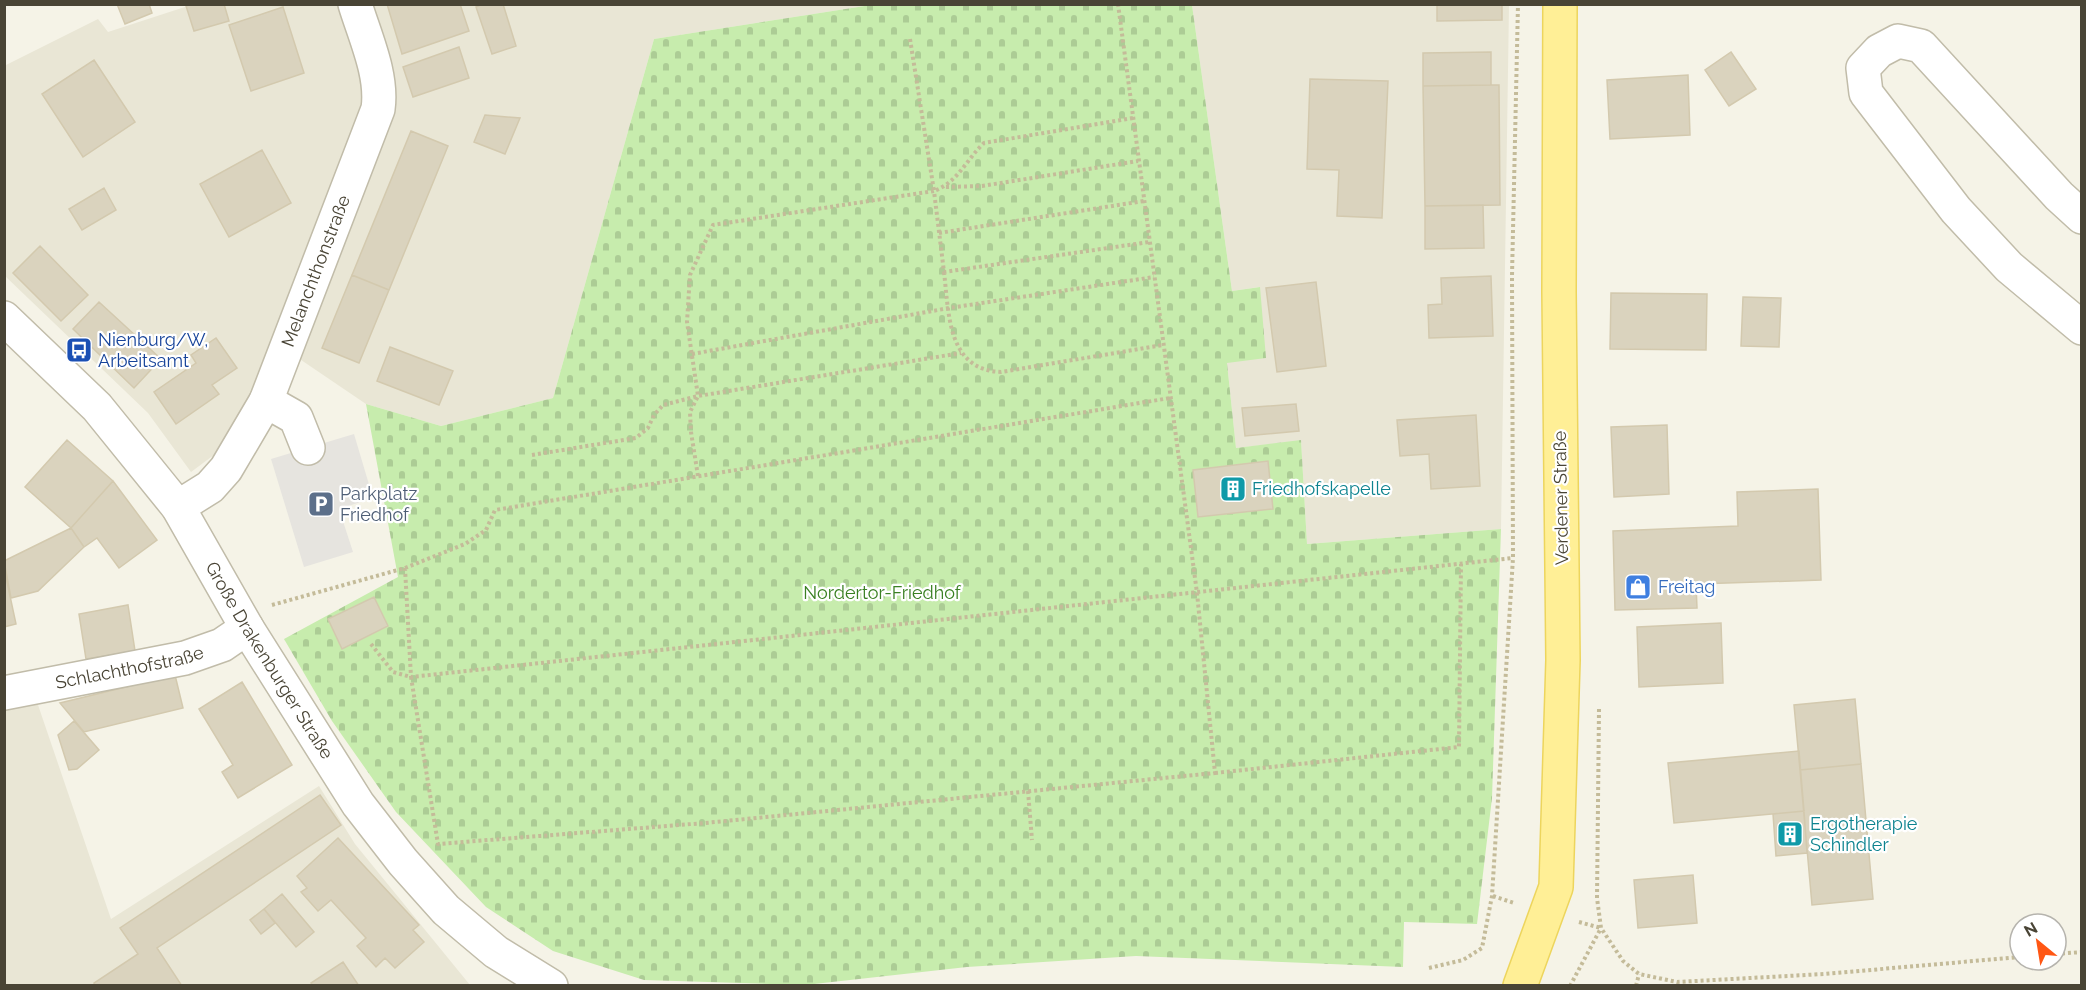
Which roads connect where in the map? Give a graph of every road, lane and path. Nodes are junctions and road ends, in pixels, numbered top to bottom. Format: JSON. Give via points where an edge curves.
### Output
{"nodes":[{"id":1,"x":355,"y":4,"type":"edge"},
{"id":2,"x":1118,"y":4,"type":"edge"},
{"id":3,"x":1518,"y":4,"type":"edge"},
{"id":4,"x":1560,"y":4,"type":"edge"},
{"id":5,"x":910,"y":39,"type":"dead end"},
{"id":6,"x":1133,"y":118,"type":"junction"},
{"id":7,"x":1138,"y":161,"type":"junction"},
{"id":8,"x":945,"y":187,"type":"junction"},
{"id":9,"x":934,"y":191,"type":"junction"},
{"id":10,"x":1144,"y":201,"type":"junction"},
{"id":11,"x":2082,"y":217,"type":"edge"},
{"id":12,"x":939,"y":233,"type":"junction"},
{"id":13,"x":1149,"y":242,"type":"junction"},
{"id":14,"x":944,"y":272,"type":"junction"},
{"id":15,"x":1154,"y":277,"type":"junction"},
{"id":16,"x":949,"y":308,"type":"junction"},
{"id":17,"x":4,"y":318,"type":"edge"},
{"id":18,"x":2082,"y":328,"type":"edge"},
{"id":19,"x":1163,"y":345,"type":"junction"},
{"id":20,"x":961,"y":353,"type":"junction"},
{"id":21,"x":692,"y":354,"type":"junction"},
{"id":22,"x":698,"y":396,"type":"junction"},
{"id":23,"x":1170,"y":398,"type":"junction"},
{"id":24,"x":266,"y":401,"type":"junction"},
{"id":25,"x":308,"y":448,"type":"dead end"},
{"id":26,"x":532,"y":456,"type":"dead end"},
{"id":27,"x":698,"y":476,"type":"junction"},
{"id":28,"x":178,"y":507,"type":"junction"},
{"id":29,"x":1513,"y":558,"type":"junction"},
{"id":30,"x":1461,"y":564,"type":"junction"},
{"id":31,"x":405,"y":568,"type":"junction"},
{"id":32,"x":1197,"y":592,"type":"junction"},
{"id":33,"x":247,"y":628,"type":"junction"},
{"id":34,"x":371,"y":644,"type":"dead end"},
{"id":35,"x":411,"y":677,"type":"junction"},
{"id":36,"x":4,"y":693,"type":"edge"},
{"id":37,"x":1215,"y":773,"type":"junction"},
{"id":38,"x":1028,"y":791,"type":"junction"},
{"id":39,"x":1032,"y":840,"type":"dead end"},
{"id":40,"x":2008,"y":958,"type":"edge"},
{"id":41,"x":1429,"y":968,"type":"dead end"},
{"id":42,"x":1639,"y":974,"type":"junction"},
{"id":43,"x":551,"y":986,"type":"edge"},
{"id":44,"x":1520,"y":986,"type":"edge"},
{"id":45,"x":1570,"y":986,"type":"edge"},
{"id":46,"x":1636,"y":986,"type":"edge"}],
"edges":[{"from":1,"to":24,"type":"street","name":"Melanchthonstraße","via":[[376,75],[378,109]]},
{"from":2,"to":6,"type":"path"},
{"from":3,"to":29,"type":"path","via":[[1512,276]]},
{"from":4,"to":44,"type":"main road","name":"Verdener Straße","via":[[1563,660],[1556,887]]},
{"from":5,"to":9,"type":"path"},
{"from":6,"to":7,"type":"path"},
{"from":6,"to":8,"type":"path","via":[[984,143]]},
{"from":7,"to":8,"type":"path","via":[[982,186]]},
{"from":7,"to":10,"type":"path"},
{"from":8,"to":9,"type":"path"},
{"from":9,"to":12,"type":"path"},
{"from":9,"to":21,"type":"path","via":[[713,225],[690,275],[687,322]]},
{"from":10,"to":12,"type":"path"},
{"from":10,"to":13,"type":"path"},
{"from":11,"to":18,"type":"street","via":[[1921,46],[1898,41],[1879,51],[1863,68],[1866,93],[1956,210],[2009,267]]},
{"from":12,"to":14,"type":"path"},
{"from":13,"to":14,"type":"path"},
{"from":13,"to":15,"type":"path"},
{"from":14,"to":16,"type":"path"},
{"from":15,"to":16,"type":"path"},
{"from":15,"to":19,"type":"path"},
{"from":16,"to":20,"type":"path"},
{"from":16,"to":21,"type":"path"},
{"from":17,"to":28,"type":"street","name":"Große Drakenburger Straße","via":[[97,407]]},
{"from":19,"to":20,"type":"path","via":[[1001,372],[984,372]]},
{"from":19,"to":23,"type":"path"},
{"from":20,"to":22,"type":"path"},
{"from":21,"to":22,"type":"path"},
{"from":22,"to":26,"type":"path","via":[[663,405],[636,438]]},
{"from":22,"to":27,"type":"path","via":[[690,412]]},
{"from":23,"to":27,"type":"path"},
{"from":23,"to":32,"type":"path"},
{"from":24,"to":25,"type":"street","via":[[296,418]]},
{"from":24,"to":28,"type":"street","name":"Melanchthonstraße","via":[[226,470],[210,487]]},
{"from":27,"to":31,"type":"path","via":[[495,510],[486,530]]},
{"from":28,"to":33,"type":"street","name":"Große Drakenburger Straße"},
{"from":29,"to":30,"type":"path"},
{"from":29,"to":41,"type":"path","via":[[1487,931],[1482,948],[1463,960]]},
{"from":30,"to":32,"type":"path"},
{"from":30,"to":37,"type":"path","via":[[1459,747]]},
{"from":31,"to":33,"type":"path","via":[[272,605]]},
{"from":31,"to":35,"type":"path"},
{"from":32,"to":35,"type":"path"},
{"from":32,"to":37,"type":"path"},
{"from":33,"to":36,"type":"street","name":"Schlachthofstraße","via":[[222,645],[185,658]]},
{"from":33,"to":43,"type":"street","name":"Große Drakenburger Straße","via":[[358,804],[403,862],[446,910],[496,952]]},
{"from":34,"to":35,"type":"path","via":[[393,672]]},
{"from":35,"to":38,"type":"path","via":[[438,844],[705,824]]},
{"from":37,"to":38,"type":"path"},
{"from":38,"to":39,"type":"path"},
{"from":40,"to":42,"type":"path","via":[[1677,982]]},
{"from":42,"to":45,"type":"path","via":[[1623,961],[1601,928]]},
{"from":42,"to":46,"type":"path"}]}
